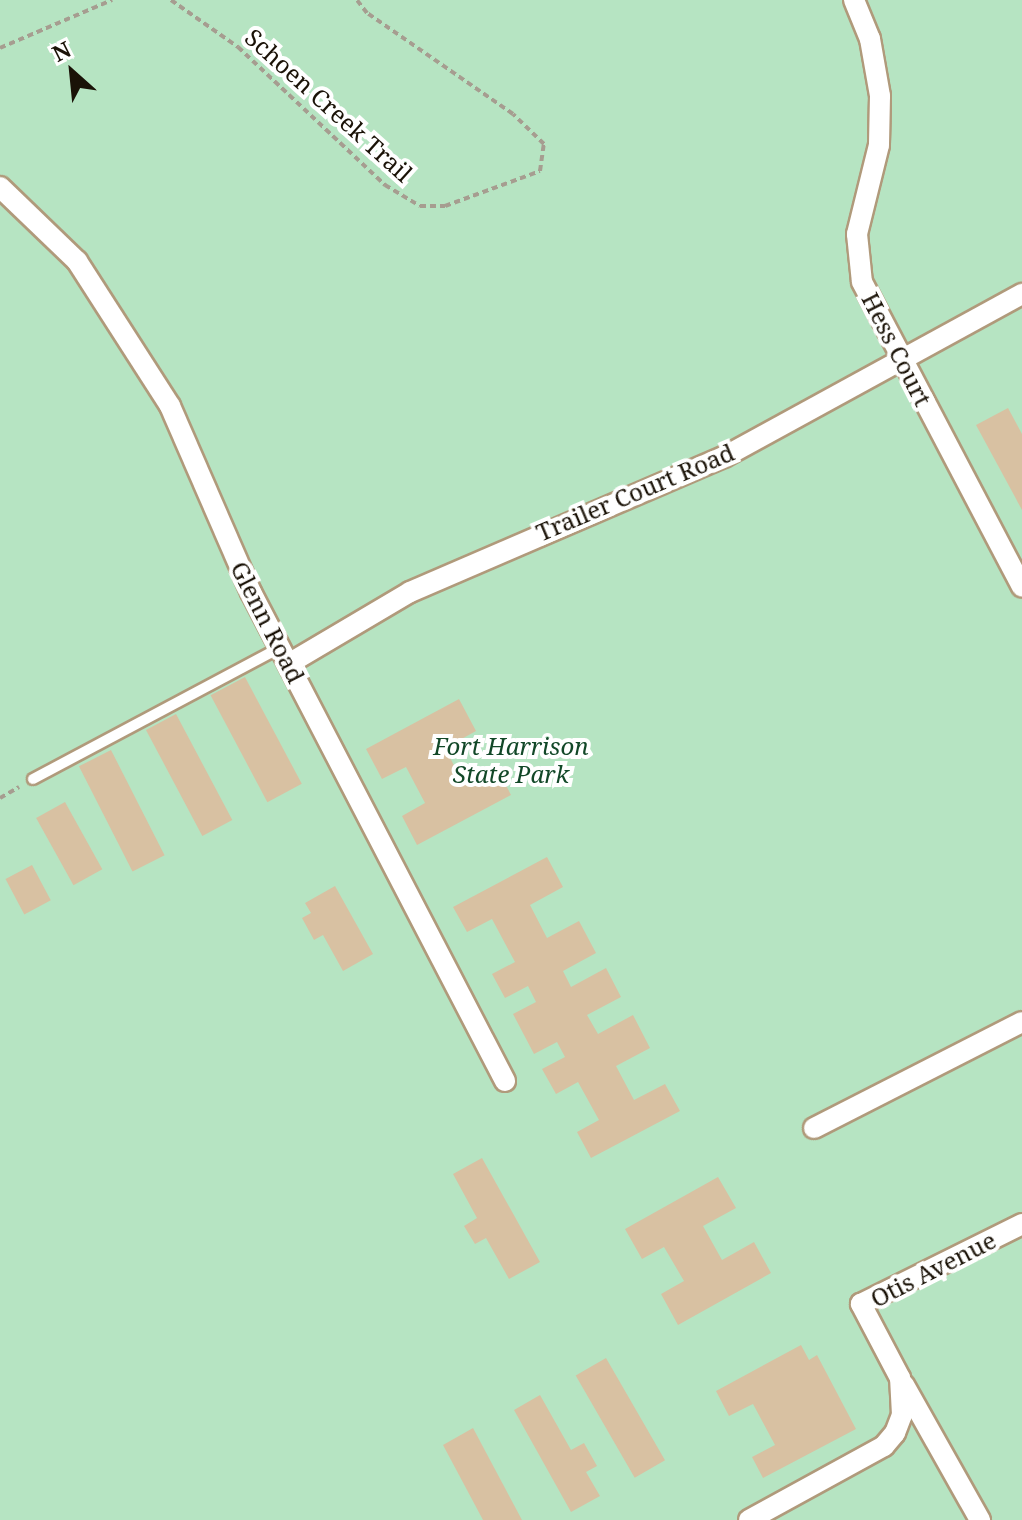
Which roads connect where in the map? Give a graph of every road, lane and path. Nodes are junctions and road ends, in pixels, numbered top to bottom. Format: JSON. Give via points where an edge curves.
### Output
{"nodes":[{"id":1,"x":112,"y":0,"type":"edge"},
{"id":2,"x":171,"y":0,"type":"edge"},
{"id":3,"x":357,"y":0,"type":"edge"},
{"id":4,"x":854,"y":0,"type":"edge"},
{"id":5,"x":0,"y":48,"type":"edge"},
{"id":6,"x":0,"y":187,"type":"edge"},
{"id":7,"x":1022,"y":294,"type":"edge"},
{"id":8,"x":900,"y":359,"type":"junction"},
{"id":9,"x":1022,"y":587,"type":"edge"},
{"id":10,"x":285,"y":655,"type":"junction"},
{"id":11,"x":33,"y":779,"type":"dead end"},
{"id":12,"x":1022,"y":1022,"type":"edge"},
{"id":13,"x":505,"y":1081,"type":"dead end"},
{"id":14,"x":814,"y":1128,"type":"dead end"},
{"id":15,"x":1022,"y":1224,"type":"edge"},
{"id":16,"x":900,"y":1378,"type":"junction"},
{"id":17,"x":749,"y":1520,"type":"edge"},
{"id":18,"x":980,"y":1520,"type":"edge"}],
"edges":[{"from":1,"to":5,"type":"path"},
{"from":2,"to":3,"type":"path","name":"Schoen Creek Trail","via":[[238,47],[385,185],[420,206],[445,206],[540,171],[544,144],[513,114],[367,13]]},
{"from":4,"to":8,"type":"street","name":"Hess Court","via":[[876,61],[881,120],[860,214],[858,255],[869,302]]},
{"from":6,"to":10,"type":"street","name":"Glenn Road","via":[[77,261],[170,406],[241,570]]},
{"from":7,"to":8,"type":"street","name":"Trailer Court Road"},
{"from":8,"to":9,"type":"street","name":"Hess Court"},
{"from":8,"to":10,"type":"street","name":"Trailer Court Road","via":[[699,469],[564,522]]},
{"from":10,"to":11,"type":"lane"},
{"from":10,"to":13,"type":"street","name":"Glenn Road"},
{"from":12,"to":14,"type":"street"},
{"from":15,"to":16,"type":"street","name":"Otis Avenue","via":[[861,1304]]},
{"from":16,"to":17,"type":"street","name":"Otis Avenue","via":[[902,1415],[884,1446]]},
{"from":16,"to":18,"type":"street"}]}
